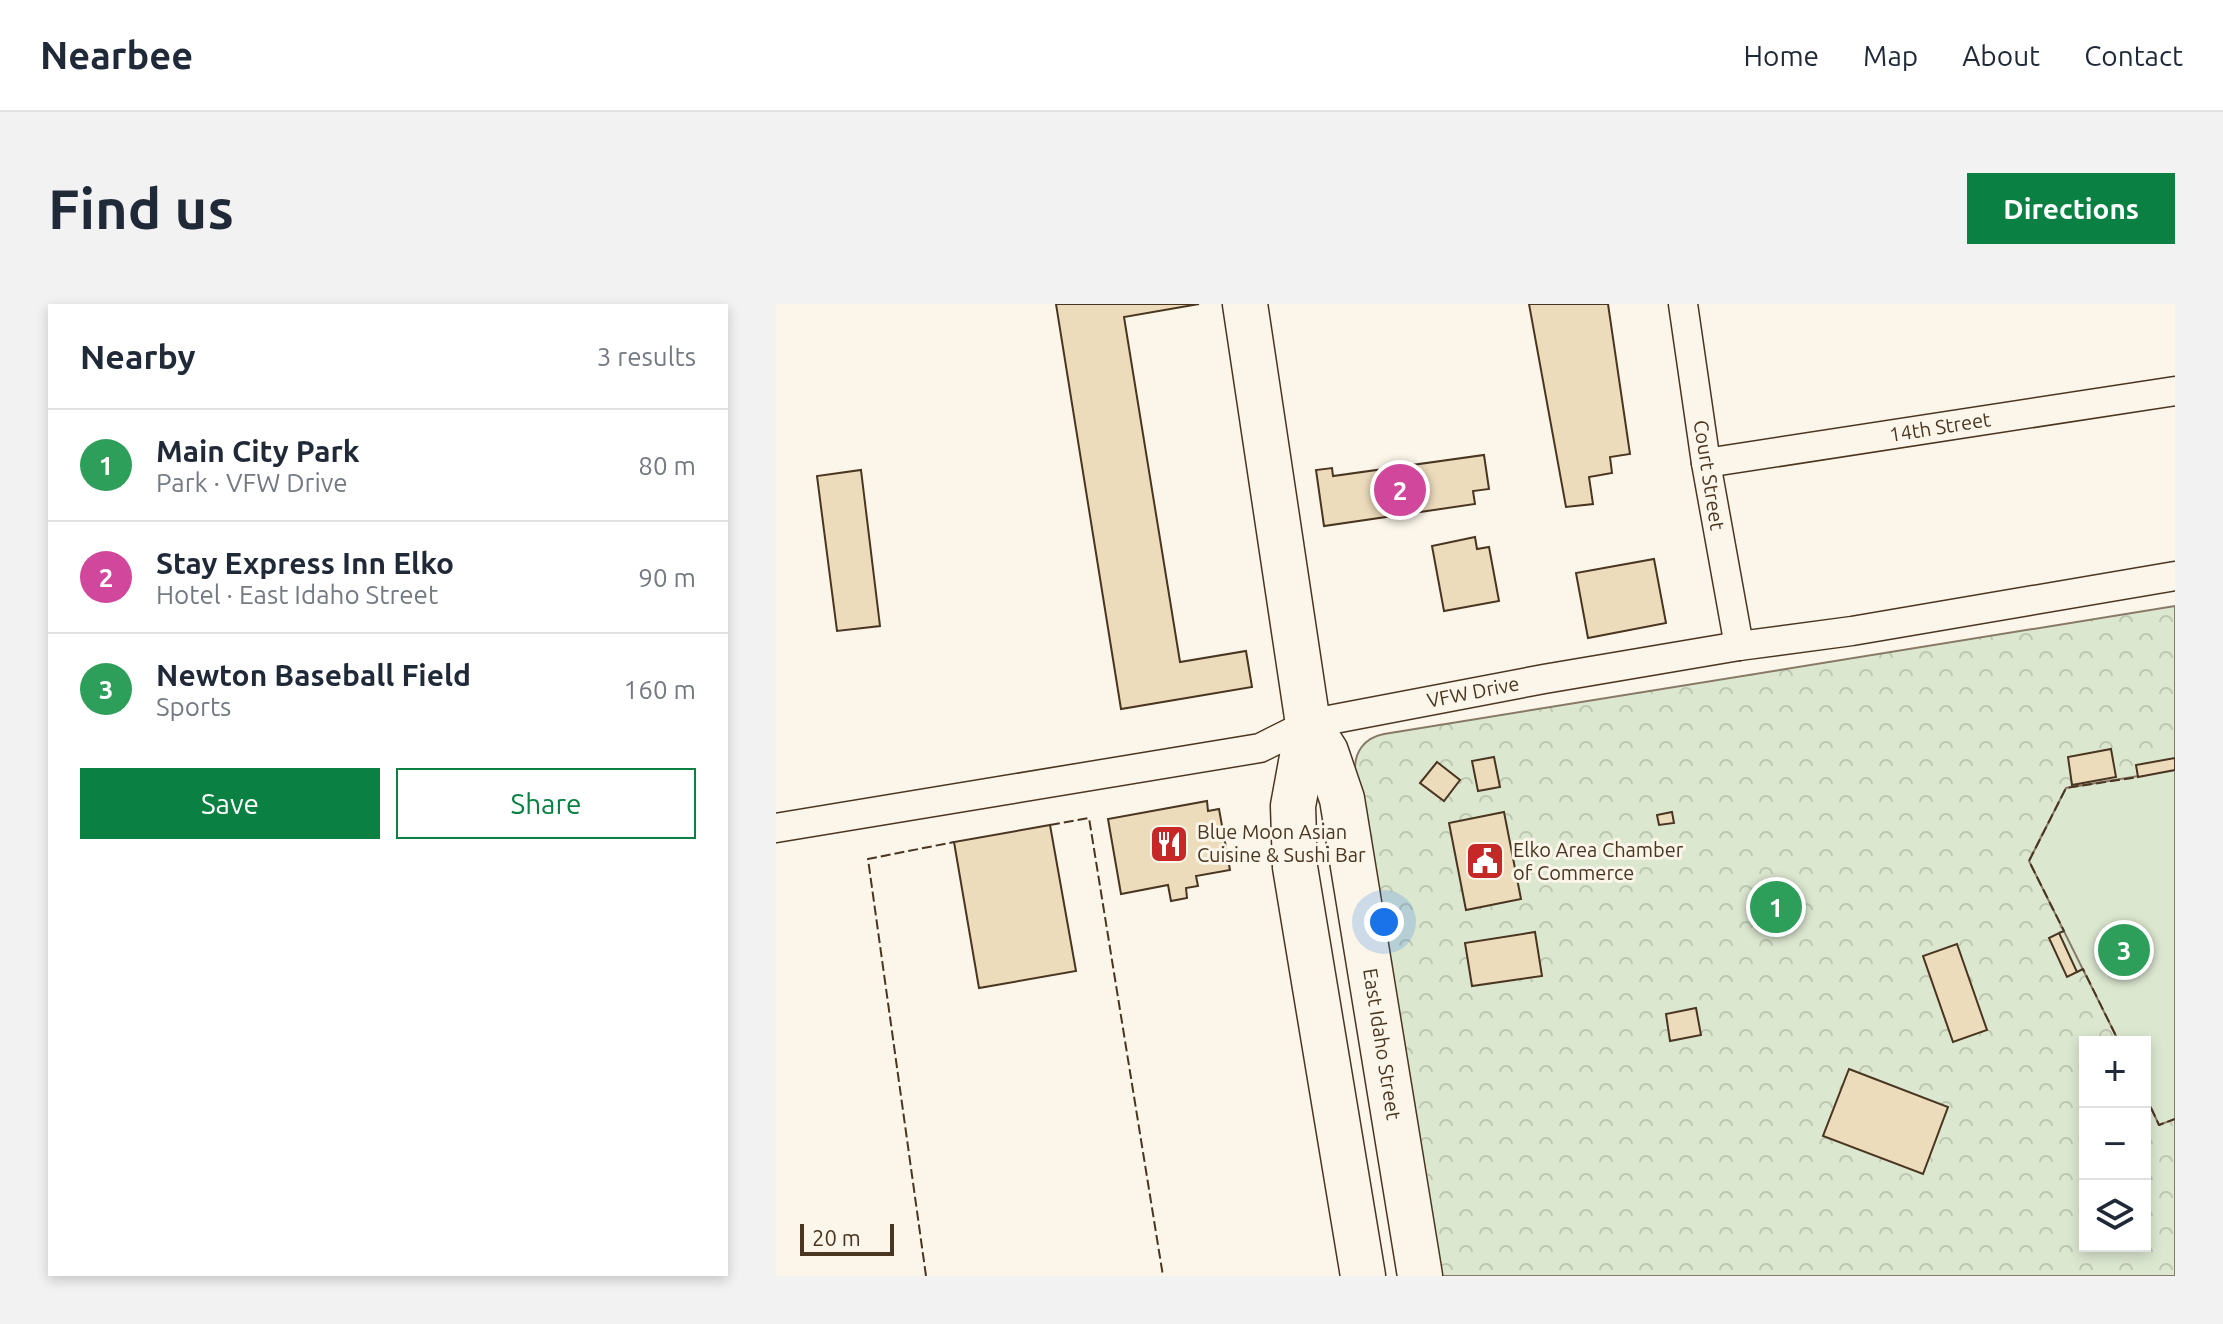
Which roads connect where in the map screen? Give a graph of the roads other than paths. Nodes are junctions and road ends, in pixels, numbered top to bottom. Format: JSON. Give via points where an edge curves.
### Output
{"nodes":[{"id":1,"x":1245,"y":304,"type":"edge"},
{"id":2,"x":1683,"y":304,"type":"edge"},
{"id":3,"x":2175,"y":391,"type":"edge"},
{"id":4,"x":1706,"y":463,"type":"junction"},
{"id":5,"x":2175,"y":576,"type":"edge"},
{"id":6,"x":1739,"y":646,"type":"junction"},
{"id":7,"x":1308,"y":724,"type":"junction"},
{"id":8,"x":776,"y":828,"type":"edge"},
{"id":9,"x":1363,"y":1276,"type":"edge"},
{"id":10,"x":1420,"y":1276,"type":"edge"}],
"edges":[{"from":1,"to":7,"type":"main road","name":"East Idaho Street"},
{"from":2,"to":4,"type":"street","name":"Court Street"},
{"from":3,"to":4,"type":"street","name":"14th Street"},
{"from":4,"to":6,"type":"street","name":"Court Street"},
{"from":5,"to":6,"type":"street","name":"VFW Drive"},
{"from":6,"to":7,"type":"street","name":"VFW Drive"},
{"from":7,"to":8,"type":"street","name":"VFW Drive","via":[[1260,748]]},
{"from":7,"to":9,"type":"main road","name":"East Idaho Street","via":[[1293,806],[1295,867]]},
{"from":7,"to":10,"type":"main road","name":"East Idaho Street","via":[[1326,752],[1342,799]]}]}
